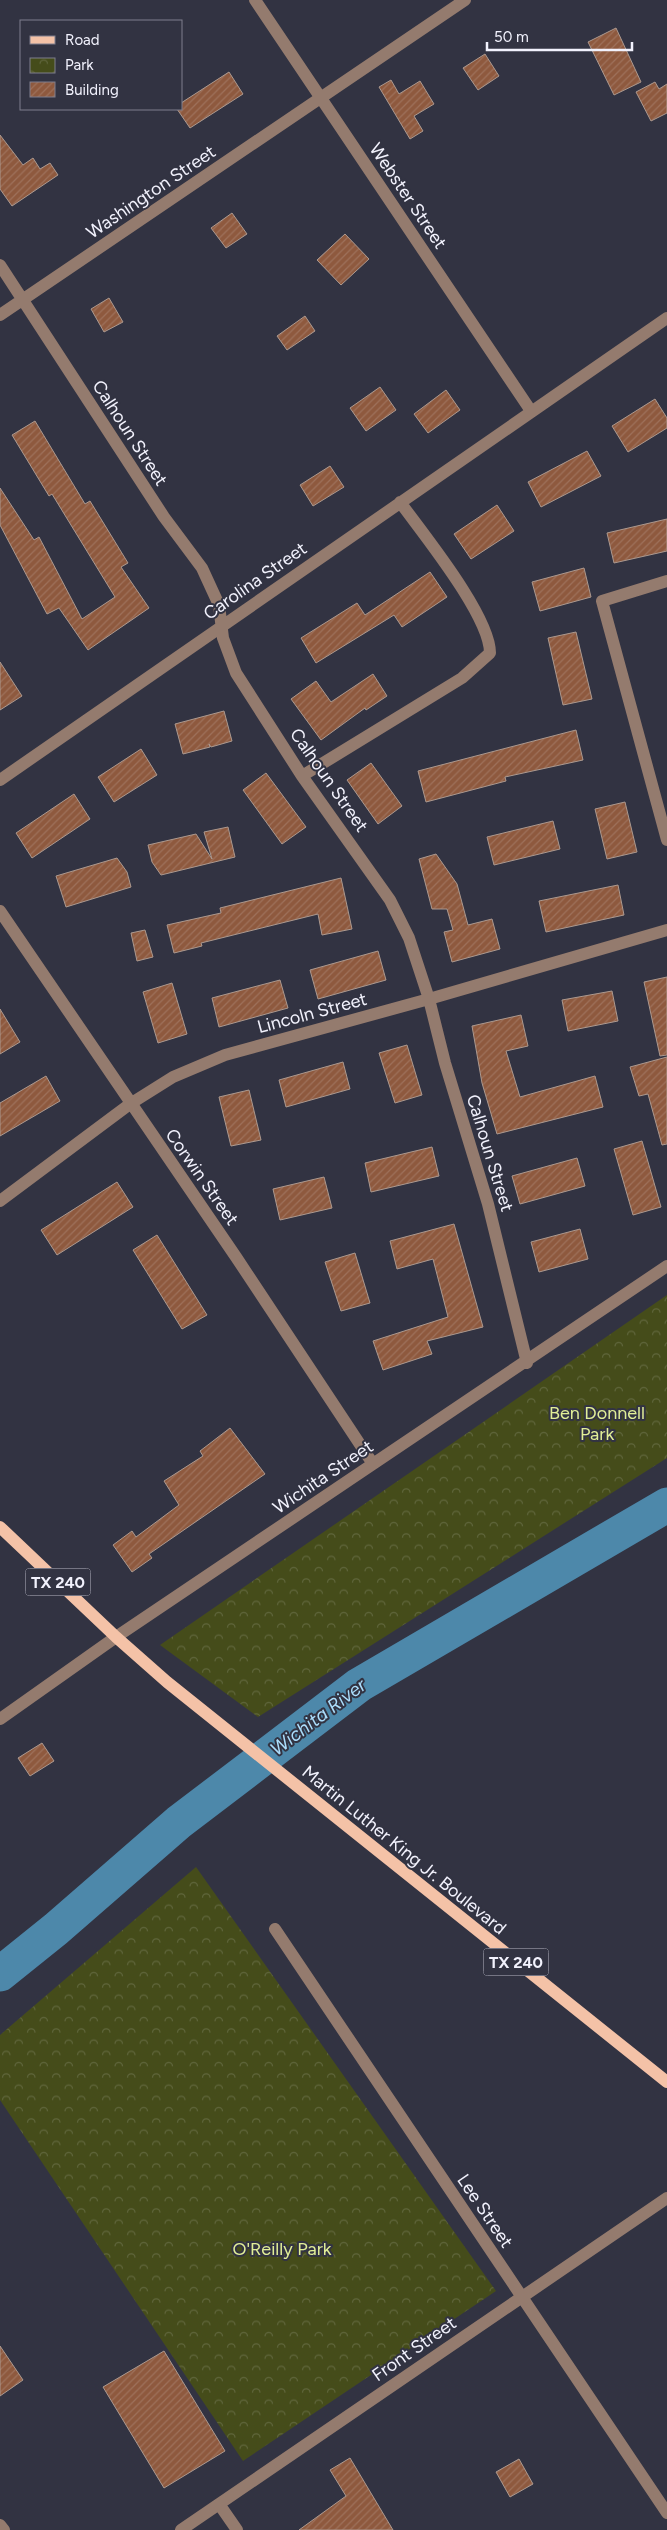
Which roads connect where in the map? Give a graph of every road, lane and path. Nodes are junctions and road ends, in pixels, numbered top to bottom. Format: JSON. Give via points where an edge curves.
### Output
{"nodes":[{"id":1,"x":255,"y":0,"type":"edge"},
{"id":2,"x":466,"y":0,"type":"edge"},
{"id":3,"x":322,"y":98,"type":"junction"},
{"id":4,"x":0,"y":265,"type":"edge"},
{"id":5,"x":23,"y":299,"type":"junction"},
{"id":6,"x":0,"y":315,"type":"edge"},
{"id":7,"x":667,"y":318,"type":"edge"},
{"id":8,"x":531,"y":411,"type":"junction"},
{"id":9,"x":400,"y":502,"type":"junction"},
{"id":10,"x":667,"y":581,"type":"edge"},
{"id":11,"x":223,"y":625,"type":"junction"},
{"id":12,"x":302,"y":776,"type":"junction"},
{"id":13,"x":0,"y":780,"type":"edge"},
{"id":14,"x":667,"y":840,"type":"edge"},
{"id":15,"x":0,"y":911,"type":"edge"},
{"id":16,"x":667,"y":930,"type":"edge"},
{"id":17,"x":429,"y":999,"type":"junction"},
{"id":18,"x":130,"y":1104,"type":"junction"},
{"id":19,"x":0,"y":1201,"type":"edge"},
{"id":20,"x":667,"y":1266,"type":"edge"},
{"id":21,"x":527,"y":1363,"type":"junction"},
{"id":22,"x":373,"y":1464,"type":"junction"},
{"id":23,"x":0,"y":1527,"type":"edge"},
{"id":24,"x":116,"y":1637,"type":"junction"},
{"id":25,"x":0,"y":1719,"type":"edge"},
{"id":26,"x":275,"y":1929,"type":"dead end"},
{"id":27,"x":667,"y":2082,"type":"edge"},
{"id":28,"x":667,"y":2198,"type":"edge"},
{"id":29,"x":521,"y":2296,"type":"junction"},
{"id":30,"x":219,"y":2504,"type":"junction"},
{"id":31,"x":667,"y":2513,"type":"edge"},
{"id":32,"x":0,"y":2525,"type":"edge"},
{"id":33,"x":4,"y":2530,"type":"edge"},
{"id":34,"x":181,"y":2530,"type":"edge"},
{"id":35,"x":237,"y":2530,"type":"edge"}],
"edges":[{"from":1,"to":3,"type":"street","name":"Webster Street"},
{"from":2,"to":3,"type":"street","name":"Washington Street"},
{"from":3,"to":5,"type":"street","name":"Washington Street"},
{"from":3,"to":8,"type":"street","name":"Webster Street"},
{"from":4,"to":5,"type":"street","name":"Calhoun Street"},
{"from":5,"to":6,"type":"street","name":"Washington Street"},
{"from":5,"to":11,"type":"street","name":"Calhoun Street","via":[[164,517],[202,568],[211,584]]},
{"from":7,"to":8,"type":"street","name":"Carolina Street"},
{"from":8,"to":9,"type":"street","name":"Carolina Street"},
{"from":9,"to":11,"type":"street","name":"Carolina Street"},
{"from":9,"to":12,"type":"street","via":[[478,614],[490,642],[490,653],[462,678]]},
{"from":10,"to":14,"type":"street","via":[[602,601]]},
{"from":11,"to":12,"type":"street","name":"Calhoun Street","via":[[223,638],[236,673]]},
{"from":11,"to":13,"type":"street","name":"Carolina Street"},
{"from":12,"to":17,"type":"street","name":"Calhoun Street","via":[[390,900],[409,938]]},
{"from":15,"to":18,"type":"street","name":"Corwin Street"},
{"from":16,"to":17,"type":"street","name":"Lincoln Street"},
{"from":17,"to":18,"type":"street","name":"Lincoln Street","via":[[225,1055],[174,1078]]},
{"from":17,"to":21,"type":"street","name":"Calhoun Street","via":[[444,1063],[488,1204]]},
{"from":18,"to":19,"type":"street","name":"Lincoln Street"},
{"from":18,"to":22,"type":"street","name":"Corwin Street"},
{"from":20,"to":21,"type":"street","name":"Wichita Street"},
{"from":21,"to":22,"type":"street","name":"Wichita Street"},
{"from":22,"to":24,"type":"street","name":"Wichita Street"},
{"from":23,"to":24,"type":"main road","number":"TX 240"},
{"from":24,"to":25,"type":"street","name":"Wichita Street"},
{"from":24,"to":27,"type":"main road","name":"Martin Luther King Jr. Boulevard","number":"TX 240","via":[[365,1842]]},
{"from":26,"to":29,"type":"street","name":"Lee Street"},
{"from":28,"to":29,"type":"street","name":"Front Street"},
{"from":29,"to":30,"type":"street","name":"Front Street"},
{"from":29,"to":31,"type":"street","name":"Lee Street"},
{"from":30,"to":34,"type":"street","name":"Front Street"},
{"from":30,"to":35,"type":"street"},
{"from":32,"to":33,"type":"street"}]}
